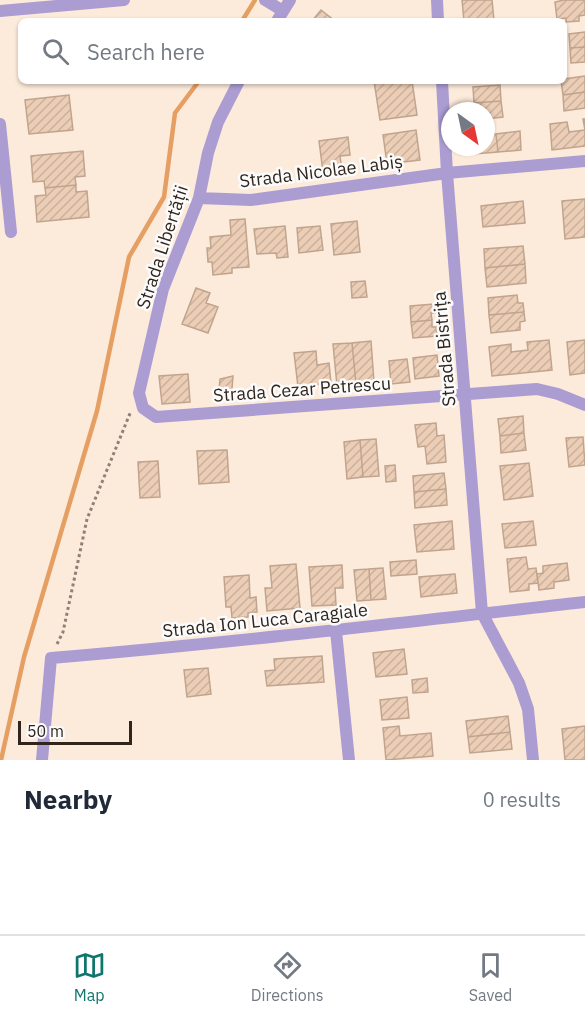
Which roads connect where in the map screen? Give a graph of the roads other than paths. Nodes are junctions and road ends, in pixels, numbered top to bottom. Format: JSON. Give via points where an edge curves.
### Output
{"nodes":[{"id":1,"x":124,"y":0,"type":"edge"},
{"id":2,"x":265,"y":0,"type":"edge"},
{"id":3,"x":290,"y":0,"type":"edge"},
{"id":4,"x":437,"y":0,"type":"edge"},
{"id":5,"x":0,"y":11,"type":"edge"},
{"id":6,"x":280,"y":16,"type":"edge"},
{"id":7,"x":438,"y":18,"type":"edge"},
{"id":8,"x":237,"y":84,"type":"edge"},
{"id":9,"x":442,"y":84,"type":"edge"},
{"id":10,"x":0,"y":124,"type":"edge"},
{"id":11,"x":585,"y":161,"type":"edge"},
{"id":12,"x":447,"y":173,"type":"junction"},
{"id":13,"x":199,"y":198,"type":"junction"},
{"id":14,"x":12,"y":232,"type":"dead end"},
{"id":15,"x":466,"y":395,"type":"junction"},
{"id":16,"x":585,"y":405,"type":"edge"},
{"id":17,"x":143,"y":408,"type":"joint"},
{"id":18,"x":585,"y":602,"type":"edge"},
{"id":19,"x":482,"y":613,"type":"junction"},
{"id":20,"x":336,"y":632,"type":"junction"},
{"id":21,"x":42,"y":760,"type":"edge"},
{"id":22,"x":349,"y":760,"type":"edge"},
{"id":23,"x":533,"y":760,"type":"edge"}],
"edges":[{"from":1,"to":5,"type":"street"},
{"from":2,"to":6,"type":"street"},
{"from":3,"to":6,"type":"street"},
{"from":4,"to":7,"type":"street"},
{"from":8,"to":13,"type":"street","name":"Strada Libertății","via":[[218,122]]},
{"from":9,"to":12,"type":"street","name":"Strada Bistrița"},
{"from":10,"to":14,"type":"street"},
{"from":11,"to":12,"type":"street","name":"Strada Nicolae Labiș"},
{"from":12,"to":13,"type":"street","name":"Strada Nicolae Labiș","via":[[251,200]]},
{"from":12,"to":15,"type":"street","name":"Strada Bistrița"},
{"from":13,"to":17,"type":"street","name":"Strada Libertății","via":[[163,289],[139,393]]},
{"from":15,"to":16,"type":"street","name":"Strada Cezar Petrescu","via":[[537,389]]},
{"from":15,"to":17,"type":"street","name":"Strada Cezar Petrescu","via":[[156,417]]},
{"from":15,"to":19,"type":"street","name":"Strada Bistrița"},
{"from":18,"to":19,"type":"street","name":"Strada Ion Luca Caragiale"},
{"from":19,"to":20,"type":"street","name":"Strada Ion Luca Caragiale"},
{"from":19,"to":23,"type":"street","via":[[519,682],[528,709]]},
{"from":20,"to":21,"type":"street","name":"Strada Ion Luca Caragiale","via":[[51,658]]},
{"from":20,"to":22,"type":"street"}]}
